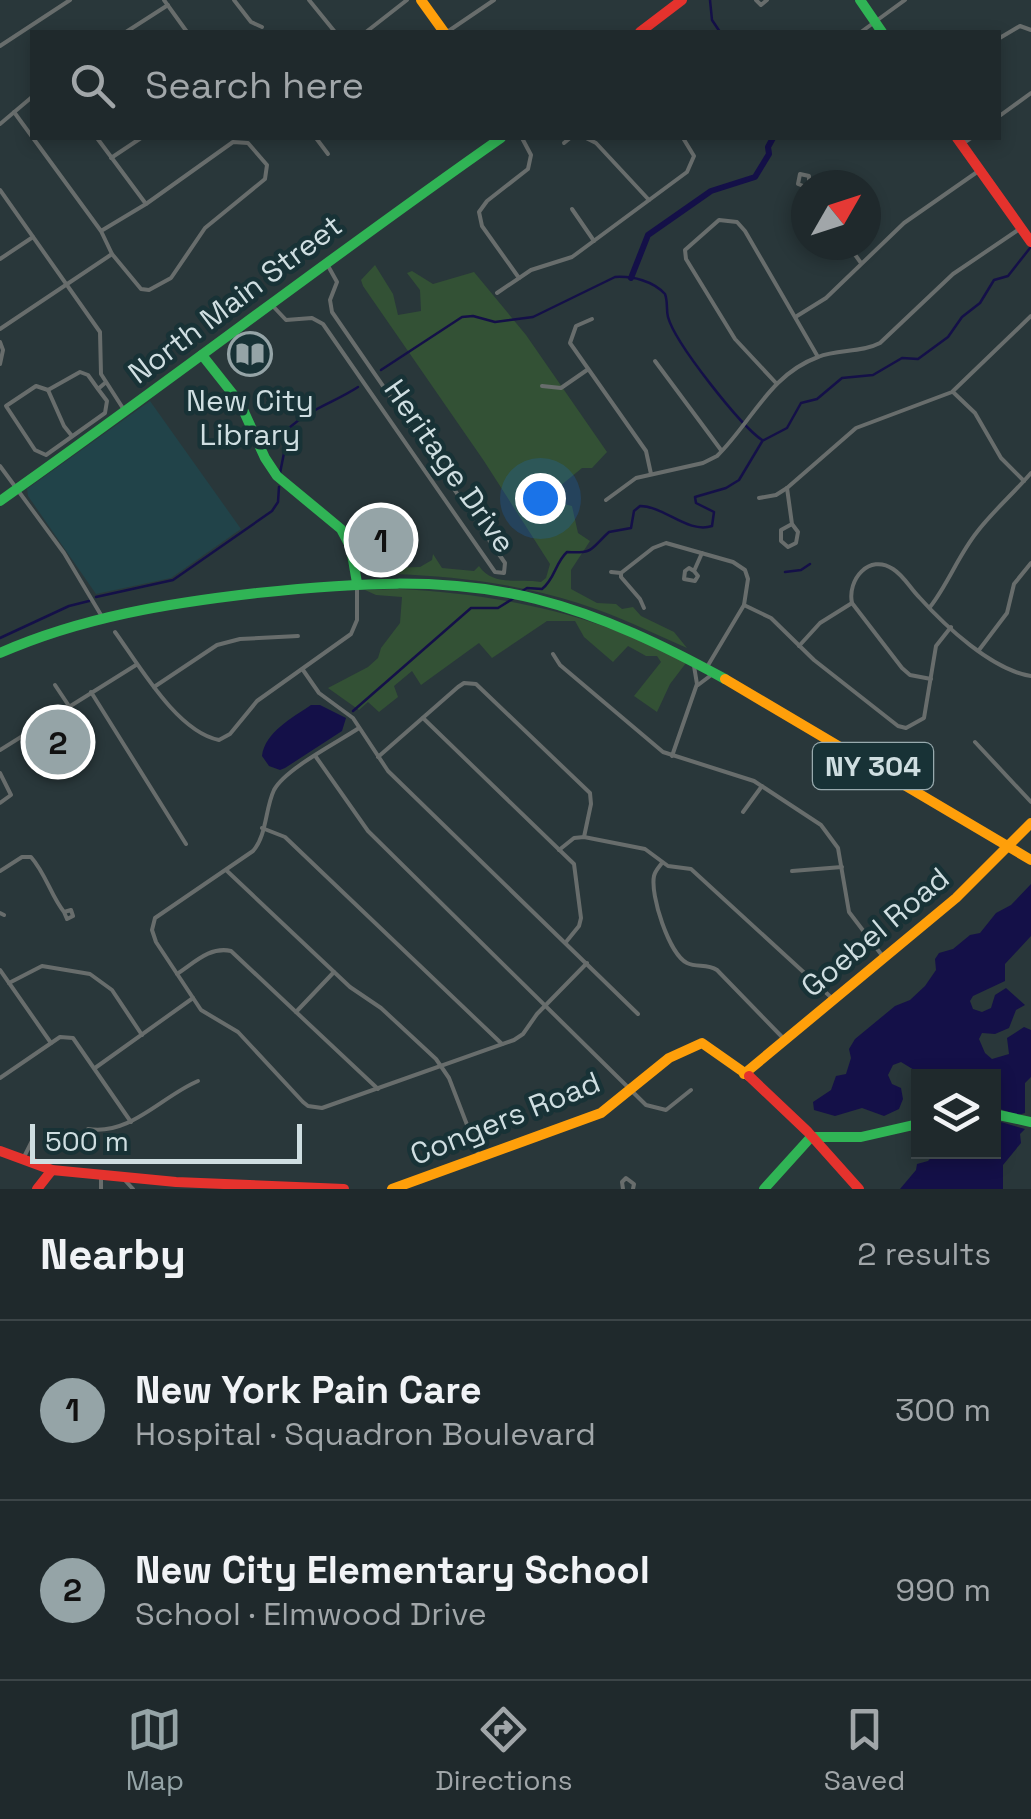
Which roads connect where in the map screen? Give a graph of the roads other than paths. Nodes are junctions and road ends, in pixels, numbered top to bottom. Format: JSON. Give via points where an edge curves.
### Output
{"nodes":[{"id":1,"x":70,"y":0,"type":"edge"},
{"id":2,"x":234,"y":0,"type":"edge"},
{"id":3,"x":309,"y":0,"type":"edge"},
{"id":4,"x":407,"y":0,"type":"edge"},
{"id":5,"x":420,"y":0,"type":"edge"},
{"id":6,"x":494,"y":0,"type":"edge"},
{"id":7,"x":682,"y":0,"type":"edge"},
{"id":8,"x":756,"y":0,"type":"edge"},
{"id":9,"x":768,"y":0,"type":"edge"},
{"id":10,"x":860,"y":0,"type":"edge"},
{"id":11,"x":905,"y":0,"type":"edge"},
{"id":12,"x":166,"y":2,"type":"edge"},
{"id":13,"x":262,"y":27,"type":"dead end"},
{"id":14,"x":878,"y":28,"type":"edge"},
{"id":15,"x":129,"y":30,"type":"edge"},
{"id":16,"x":186,"y":30,"type":"edge"},
{"id":17,"x":333,"y":30,"type":"edge"},
{"id":18,"x":369,"y":30,"type":"edge"},
{"id":19,"x":443,"y":30,"type":"edge"},
{"id":20,"x":448,"y":30,"type":"edge"},
{"id":21,"x":643,"y":30,"type":"edge"},
{"id":22,"x":1031,"y":30,"type":"edge"},
{"id":23,"x":1001,"y":36,"type":"edge"},
{"id":24,"x":0,"y":46,"type":"edge"},
{"id":25,"x":1031,"y":93,"type":"edge"},
{"id":26,"x":30,"y":100,"type":"edge"},
{"id":27,"x":14,"y":112,"type":"junction"},
{"id":28,"x":1001,"y":115,"type":"edge"},
{"id":29,"x":0,"y":124,"type":"edge"},
{"id":30,"x":30,"y":134,"type":"edge"},
{"id":31,"x":35,"y":140,"type":"edge"},
{"id":32,"x":98,"y":140,"type":"edge"},
{"id":33,"x":138,"y":140,"type":"edge"},
{"id":34,"x":318,"y":140,"type":"edge"},
{"id":35,"x":498,"y":140,"type":"edge"},
{"id":36,"x":523,"y":140,"type":"edge"},
{"id":37,"x":568,"y":140,"type":"edge"},
{"id":38,"x":590,"y":140,"type":"edge"},
{"id":39,"x":684,"y":140,"type":"edge"},
{"id":40,"x":963,"y":140,"type":"edge"},
{"id":41,"x":564,"y":143,"type":"dead end"},
{"id":42,"x":328,"y":154,"type":"dead end"},
{"id":43,"x":111,"y":158,"type":"junction"},
{"id":44,"x":980,"y":170,"type":"junction"},
{"id":45,"x":0,"y":190,"type":"edge"},
{"id":46,"x":650,"y":200,"type":"junction"},
{"id":47,"x":146,"y":204,"type":"junction"},
{"id":48,"x":572,"y":209,"type":"dead end"},
{"id":49,"x":1021,"y":228,"type":"junction"},
{"id":50,"x":102,"y":231,"type":"junction"},
{"id":51,"x":34,"y":238,"type":"junction"},
{"id":52,"x":594,"y":241,"type":"junction"},
{"id":53,"x":1031,"y":242,"type":"edge"},
{"id":54,"x":112,"y":254,"type":"junction"},
{"id":55,"x":0,"y":259,"type":"edge"},
{"id":56,"x":858,"y":260,"type":"edge"},
{"id":57,"x":324,"y":262,"type":"junction"},
{"id":58,"x":860,"y":263,"type":"junction"},
{"id":59,"x":519,"y":278,"type":"junction"},
{"id":60,"x":67,"y":285,"type":"junction"},
{"id":61,"x":496,"y":294,"type":"dead end"},
{"id":62,"x":270,"y":303,"type":"junction"},
{"id":63,"x":796,"y":316,"type":"junction"},
{"id":64,"x":1031,"y":316,"type":"edge"},
{"id":65,"x":592,"y":319,"type":"dead end"},
{"id":66,"x":0,"y":329,"type":"edge"},
{"id":67,"x":0,"y":342,"type":"edge"},
{"id":68,"x":202,"y":355,"type":"junction"},
{"id":69,"x":818,"y":357,"type":"junction"},
{"id":70,"x":656,"y":362,"type":"dead end"},
{"id":71,"x":0,"y":364,"type":"edge"},
{"id":72,"x":586,"y":370,"type":"junction"},
{"id":73,"x":375,"y":375,"type":"junction"},
{"id":74,"x":105,"y":383,"type":"junction"},
{"id":75,"x":364,"y":383,"type":"junction"},
{"id":76,"x":776,"y":383,"type":"junction"},
{"id":77,"x":542,"y":386,"type":"dead end"},
{"id":78,"x":98,"y":389,"type":"junction"},
{"id":79,"x":48,"y":390,"type":"junction"},
{"id":80,"x":952,"y":392,"type":"junction"},
{"id":81,"x":126,"y":413,"type":"junction"},
{"id":82,"x":72,"y":436,"type":"junction"},
{"id":83,"x":722,"y":452,"type":"junction"},
{"id":84,"x":434,"y":460,"type":"junction"},
{"id":85,"x":0,"y":468,"type":"edge"},
{"id":86,"x":423,"y":468,"type":"junction"},
{"id":87,"x":1031,"y":473,"type":"edge"},
{"id":88,"x":652,"y":474,"type":"junction"},
{"id":89,"x":1024,"y":481,"type":"junction"},
{"id":90,"x":787,"y":488,"type":"junction"},
{"id":91,"x":17,"y":489,"type":"junction"},
{"id":92,"x":759,"y":498,"type":"dead end"},
{"id":93,"x":606,"y":500,"type":"dead end"},
{"id":94,"x":0,"y":501,"type":"edge"},
{"id":95,"x":792,"y":524,"type":"dead end"},
{"id":96,"x":702,"y":554,"type":"junction"},
{"id":97,"x":1031,"y":563,"type":"edge"},
{"id":98,"x":694,"y":571,"type":"dead end"},
{"id":99,"x":611,"y":572,"type":"dead end"},
{"id":100,"x":621,"y":573,"type":"junction"},
{"id":101,"x":357,"y":583,"type":"junction"},
{"id":102,"x":852,"y":602,"type":"junction"},
{"id":103,"x":744,"y":604,"type":"junction"},
{"id":104,"x":644,"y":608,"type":"dead end"},
{"id":105,"x":930,"y":608,"type":"junction"},
{"id":106,"x":101,"y":616,"type":"junction"},
{"id":107,"x":952,"y":627,"type":"junction"},
{"id":108,"x":116,"y":632,"type":"dead end"},
{"id":109,"x":298,"y":636,"type":"dead end"},
{"id":110,"x":799,"y":646,"type":"junction"},
{"id":111,"x":979,"y":650,"type":"junction"},
{"id":112,"x":0,"y":654,"type":"edge"},
{"id":113,"x":553,"y":654,"type":"dead end"},
{"id":114,"x":687,"y":656,"type":"junction"},
{"id":115,"x":138,"y":664,"type":"junction"},
{"id":116,"x":302,"y":670,"type":"junction"},
{"id":117,"x":711,"y":670,"type":"junction"},
{"id":118,"x":1031,"y":676,"type":"edge"},
{"id":119,"x":930,"y":678,"type":"junction"},
{"id":120,"x":55,"y":686,"type":"dead end"},
{"id":121,"x":154,"y":687,"type":"junction"},
{"id":122,"x":695,"y":688,"type":"junction"},
{"id":123,"x":92,"y":692,"type":"junction"},
{"id":124,"x":68,"y":706,"type":"junction"},
{"id":125,"x":424,"y":718,"type":"junction"},
{"id":126,"x":359,"y":728,"type":"junction"},
{"id":127,"x":975,"y":742,"type":"dead end"},
{"id":128,"x":0,"y":750,"type":"edge"},
{"id":129,"x":672,"y":756,"type":"junction"},
{"id":130,"x":316,"y":757,"type":"junction"},
{"id":131,"x":378,"y":757,"type":"junction"},
{"id":132,"x":0,"y":773,"type":"edge"},
{"id":133,"x":762,"y":786,"type":"junction"},
{"id":134,"x":1031,"y":802,"type":"edge"},
{"id":135,"x":0,"y":803,"type":"edge"},
{"id":136,"x":743,"y":812,"type":"dead end"},
{"id":137,"x":1031,"y":824,"type":"edge"},
{"id":138,"x":262,"y":828,"type":"junction"},
{"id":139,"x":584,"y":837,"type":"junction"},
{"id":140,"x":186,"y":844,"type":"dead end"},
{"id":141,"x":1008,"y":847,"type":"junction"},
{"id":142,"x":559,"y":850,"type":"junction"},
{"id":143,"x":1031,"y":860,"type":"edge"},
{"id":144,"x":662,"y":863,"type":"junction"},
{"id":145,"x":842,"y":867,"type":"junction"},
{"id":146,"x":226,"y":870,"type":"junction"},
{"id":147,"x":0,"y":871,"type":"edge"},
{"id":148,"x":792,"y":871,"type":"dead end"},
{"id":149,"x":64,"y":912,"type":"dead end"},
{"id":150,"x":566,"y":942,"type":"junction"},
{"id":151,"x":884,"y":958,"type":"junction"},
{"id":152,"x":587,"y":963,"type":"junction"},
{"id":153,"x":0,"y":970,"type":"edge"},
{"id":154,"x":334,"y":972,"type":"junction"},
{"id":155,"x":177,"y":974,"type":"junction"},
{"id":156,"x":10,"y":983,"type":"junction"},
{"id":157,"x":192,"y":998,"type":"junction"},
{"id":158,"x":834,"y":1000,"type":"junction"},
{"id":159,"x":546,"y":1005,"type":"junction"},
{"id":160,"x":296,"y":1012,"type":"junction"},
{"id":161,"x":638,"y":1014,"type":"dead end"},
{"id":162,"x":142,"y":1035,"type":"junction"},
{"id":163,"x":784,"y":1040,"type":"junction"},
{"id":164,"x":51,"y":1044,"type":"junction"},
{"id":165,"x":502,"y":1044,"type":"junction"},
{"id":166,"x":442,"y":1066,"type":"junction"},
{"id":167,"x":95,"y":1068,"type":"junction"},
{"id":168,"x":744,"y":1074,"type":"junction"},
{"id":169,"x":1,"y":1076,"type":"edge"},
{"id":170,"x":198,"y":1082,"type":"dead end"},
{"id":171,"x":632,"y":1088,"type":"junction"},
{"id":172,"x":378,"y":1089,"type":"junction"},
{"id":173,"x":691,"y":1090,"type":"dead end"},
{"id":174,"x":1001,"y":1116,"type":"edge"},
{"id":175,"x":131,"y":1122,"type":"junction"},
{"id":176,"x":1031,"y":1122,"type":"edge"},
{"id":177,"x":911,"y":1126,"type":"edge"},
{"id":178,"x":88,"y":1130,"type":"dead end"},
{"id":179,"x":811,"y":1137,"type":"junction"},
{"id":180,"x":33,"y":1139,"type":"dead end"},
{"id":181,"x":0,"y":1151,"type":"edge"},
{"id":182,"x":479,"y":1156,"type":"junction"},
{"id":183,"x":22,"y":1161,"type":"junction"},
{"id":184,"x":52,"y":1170,"type":"junction"},
{"id":185,"x":101,"y":1175,"type":"junction"},
{"id":186,"x":122,"y":1178,"type":"junction"},
{"id":187,"x":37,"y":1189,"type":"edge"},
{"id":188,"x":101,"y":1189,"type":"edge"},
{"id":189,"x":133,"y":1189,"type":"edge"},
{"id":190,"x":344,"y":1189,"type":"edge"},
{"id":191,"x":392,"y":1189,"type":"edge"},
{"id":192,"x":623,"y":1189,"type":"edge"},
{"id":193,"x":633,"y":1189,"type":"edge"},
{"id":194,"x":764,"y":1189,"type":"edge"},
{"id":195,"x":859,"y":1189,"type":"edge"}],
"edges":[{"from":1,"to":24,"type":"street"},
{"from":2,"to":13,"type":"street"},
{"from":3,"to":17,"type":"street"},
{"from":4,"to":18,"type":"street"},
{"from":5,"to":19,"type":"street"},
{"from":6,"to":20,"type":"street"},
{"from":7,"to":21,"type":"street"},
{"from":8,"to":9,"type":"street"},
{"from":10,"to":14,"type":"street"},
{"from":11,"to":14,"type":"street"},
{"from":12,"to":15,"type":"street"},
{"from":12,"to":16,"type":"street"},
{"from":22,"to":23,"type":"street","via":[[1020,26]]},
{"from":25,"to":28,"type":"street"},
{"from":26,"to":27,"type":"street"},
{"from":27,"to":29,"type":"street"},
{"from":27,"to":30,"type":"street"},
{"from":31,"to":50,"type":"street"},
{"from":32,"to":43,"type":"street"},
{"from":33,"to":43,"type":"street"},
{"from":34,"to":42,"type":"street"},
{"from":35,"to":57,"type":"street","name":"North Main Street"},
{"from":36,"to":59,"type":"street","via":[[530,166],[478,212]]},
{"from":37,"to":41,"type":"street"},
{"from":38,"to":46,"type":"street"},
{"from":39,"to":46,"type":"street","via":[[694,156],[692,168]]},
{"from":40,"to":44,"type":"street"},
{"from":43,"to":47,"type":"street"},
{"from":44,"to":49,"type":"street"},
{"from":44,"to":58,"type":"street"},
{"from":45,"to":51,"type":"street"},
{"from":46,"to":52,"type":"street"},
{"from":47,"to":50,"type":"street"},
{"from":47,"to":54,"type":"street","via":[[233,142],[248,143],[267,165],[265,179],[205,228],[171,278],[141,288]]},
{"from":48,"to":52,"type":"street"},
{"from":49,"to":53,"type":"street"},
{"from":49,"to":69,"type":"street","via":[[954,274],[880,343]]},
{"from":50,"to":54,"type":"street"},
{"from":51,"to":55,"type":"street"},
{"from":51,"to":60,"type":"street"},
{"from":52,"to":59,"type":"street"},
{"from":54,"to":60,"type":"street"},
{"from":56,"to":58,"type":"street"},
{"from":57,"to":62,"type":"street","name":"North Main Street"},
{"from":57,"to":73,"type":"street","name":"Heritage Drive","via":[[337,280],[331,310]]},
{"from":58,"to":63,"type":"street","via":[[826,298]]},
{"from":59,"to":61,"type":"street"},
{"from":60,"to":66,"type":"street"},
{"from":60,"to":74,"type":"street","via":[[100,332]]},
{"from":62,"to":68,"type":"street","name":"North Main Street"},
{"from":62,"to":75,"type":"street","name":"Heritage Drive","via":[[286,320],[320,321]]},
{"from":63,"to":69,"type":"street"},
{"from":63,"to":76,"type":"street","via":[[737,222],[720,220],[685,250],[735,339]]},
{"from":64,"to":80,"type":"street"},
{"from":65,"to":72,"type":"street","via":[[576,326],[570,338]]},
{"from":67,"to":71,"type":"street"},
{"from":68,"to":81,"type":"street","name":"North Main Street"},
{"from":68,"to":101,"type":"street","via":[[240,404],[276,476],[344,534]]},
{"from":69,"to":76,"type":"street"},
{"from":70,"to":83,"type":"street"},
{"from":72,"to":77,"type":"street","via":[[561,388]]},
{"from":72,"to":88,"type":"street","via":[[646,451]]},
{"from":73,"to":75,"type":"street"},
{"from":73,"to":84,"type":"street","name":"Heritage Drive"},
{"from":74,"to":78,"type":"street"},
{"from":74,"to":81,"type":"street"},
{"from":75,"to":86,"type":"street","name":"Heritage Drive"},
{"from":76,"to":83,"type":"street"},
{"from":78,"to":79,"type":"street","via":[[80,372]]},
{"from":78,"to":82,"type":"street","via":[[107,401],[105,412]]},
{"from":79,"to":82,"type":"street"},
{"from":79,"to":82,"type":"street","via":[[36,386],[8,401],[7,411],[40,454]]},
{"from":80,"to":89,"type":"street"},
{"from":80,"to":90,"type":"street","via":[[856,428]]},
{"from":81,"to":91,"type":"street","name":"North Main Street"},
{"from":83,"to":88,"type":"street"},
{"from":84,"to":86,"type":"street"},
{"from":84,"to":86,"type":"street","name":"Heritage Drive","via":[[505,563],[504,573],[494,572]]},
{"from":85,"to":91,"type":"street"},
{"from":87,"to":89,"type":"street"},
{"from":88,"to":93,"type":"street"},
{"from":89,"to":105,"type":"street","via":[[979,529]]},
{"from":90,"to":92,"type":"street"},
{"from":90,"to":95,"type":"street"},
{"from":91,"to":94,"type":"street","name":"North Main Street"},
{"from":91,"to":106,"type":"street"},
{"from":96,"to":98,"type":"street"},
{"from":96,"to":100,"type":"street","via":[[661,544]]},
{"from":96,"to":103,"type":"street","via":[[740,566],[748,579]]},
{"from":97,"to":111,"type":"street","via":[[1014,584],[1007,613]]},
{"from":99,"to":100,"type":"street"},
{"from":100,"to":104,"type":"street"},
{"from":101,"to":106,"type":"street","number":"NY 304"},
{"from":101,"to":114,"type":"street","number":"NY 304","via":[[429,583],[518,595],[605,620]]},
{"from":101,"to":116,"type":"street","via":[[352,634]]},
{"from":102,"to":105,"type":"street","via":[[856,576],[880,564],[897,571]]},
{"from":102,"to":110,"type":"street","via":[[820,622]]},
{"from":102,"to":119,"type":"street","via":[[902,668]]},
{"from":103,"to":110,"type":"street","via":[[771,618]]},
{"from":103,"to":117,"type":"street"},
{"from":105,"to":107,"type":"street"},
{"from":106,"to":112,"type":"street","number":"NY 304"},
{"from":107,"to":111,"type":"street"},
{"from":107,"to":119,"type":"street","via":[[936,646]]},
{"from":108,"to":115,"type":"street"},
{"from":109,"to":121,"type":"street","via":[[217,645]]},
{"from":110,"to":119,"type":"street","via":[[898,726],[924,718]]},
{"from":111,"to":118,"type":"street","via":[[1006,670]]},
{"from":113,"to":129,"type":"street"},
{"from":114,"to":117,"type":"street","number":"NY 304"},
{"from":114,"to":122,"type":"street","via":[[698,674]]},
{"from":115,"to":121,"type":"street"},
{"from":115,"to":123,"type":"street"},
{"from":116,"to":121,"type":"street","via":[[257,701],[219,740],[174,712]]},
{"from":116,"to":126,"type":"street"},
{"from":117,"to":122,"type":"street"},
{"from":117,"to":141,"type":"street","number":"NY 304"},
{"from":120,"to":124,"type":"street"},
{"from":122,"to":129,"type":"street"},
{"from":123,"to":124,"type":"street"},
{"from":123,"to":140,"type":"street"},
{"from":124,"to":128,"type":"street"},
{"from":125,"to":131,"type":"street"},
{"from":125,"to":139,"type":"street","via":[[464,684],[481,688],[590,793]]},
{"from":125,"to":142,"type":"street"},
{"from":126,"to":130,"type":"street"},
{"from":126,"to":131,"type":"street"},
{"from":127,"to":134,"type":"street"},
{"from":129,"to":133,"type":"street"},
{"from":130,"to":138,"type":"street","via":[[279,782]]},
{"from":130,"to":159,"type":"street","via":[[368,831]]},
{"from":131,"to":150,"type":"street"},
{"from":132,"to":135,"type":"street","via":[[11,795]]},
{"from":133,"to":136,"type":"street"},
{"from":133,"to":145,"type":"street","via":[[828,832]]},
{"from":137,"to":141,"type":"street","name":"Goebel Road"},
{"from":138,"to":146,"type":"street","via":[[258,846]]},
{"from":138,"to":165,"type":"street","via":[[285,837]]},
{"from":139,"to":142,"type":"street"},
{"from":139,"to":144,"type":"street","via":[[644,849]]},
{"from":141,"to":143,"type":"street","number":"NY 304"},
{"from":141,"to":151,"type":"street","name":"Goebel Road"},
{"from":142,"to":150,"type":"street","via":[[575,867],[580,918]]},
{"from":144,"to":158,"type":"street","via":[[691,870]]},
{"from":144,"to":163,"type":"street","via":[[654,883],[673,946],[686,962],[717,970]]},
{"from":145,"to":148,"type":"street"},
{"from":145,"to":151,"type":"street","via":[[849,912]]},
{"from":146,"to":154,"type":"street"},
{"from":146,"to":155,"type":"street","via":[[156,918],[153,936]]},
{"from":147,"to":149,"type":"street","via":[[31,857]]},
{"from":150,"to":152,"type":"street"},
{"from":151,"to":158,"type":"street","name":"Goebel Road"},
{"from":152,"to":159,"type":"street"},
{"from":152,"to":161,"type":"street"},
{"from":153,"to":156,"type":"street"},
{"from":154,"to":160,"type":"street"},
{"from":154,"to":166,"type":"street"},
{"from":155,"to":157,"type":"street"},
{"from":155,"to":160,"type":"street","via":[[210,952],[231,950]]},
{"from":156,"to":162,"type":"street","via":[[42,966],[90,974],[112,990]]},
{"from":156,"to":164,"type":"street"},
{"from":157,"to":162,"type":"street"},
{"from":157,"to":172,"type":"street","via":[[244,1037],[308,1106],[329,1107]]},
{"from":158,"to":163,"type":"street","name":"Goebel Road"},
{"from":159,"to":165,"type":"street","via":[[524,1034]]},
{"from":159,"to":171,"type":"street"},
{"from":160,"to":172,"type":"street"},
{"from":162,"to":167,"type":"street"},
{"from":163,"to":168,"type":"street","name":"Goebel Road"},
{"from":164,"to":167,"type":"street","via":[[73,1038]]},
{"from":164,"to":169,"type":"street"},
{"from":165,"to":166,"type":"street"},
{"from":166,"to":172,"type":"street"},
{"from":166,"to":182,"type":"street"},
{"from":167,"to":175,"type":"street"},
{"from":168,"to":171,"type":"street","name":"Congers Road","via":[[712,1046],[696,1043]]},
{"from":168,"to":179,"type":"street","name":"Congers Road"},
{"from":170,"to":175,"type":"street"},
{"from":171,"to":173,"type":"street","via":[[646,1106],[661,1110]]},
{"from":171,"to":182,"type":"street","name":"Congers Road","via":[[602,1112]]},
{"from":174,"to":176,"type":"street"},
{"from":175,"to":178,"type":"street"},
{"from":177,"to":179,"type":"street","via":[[861,1137]]},
{"from":179,"to":194,"type":"street"},
{"from":179,"to":195,"type":"street","name":"Congers Road"},
{"from":180,"to":183,"type":"street"},
{"from":181,"to":183,"type":"street"},
{"from":182,"to":191,"type":"street","name":"Congers Road"},
{"from":183,"to":184,"type":"street"},
{"from":184,"to":185,"type":"street"},
{"from":184,"to":187,"type":"street"},
{"from":185,"to":186,"type":"street"},
{"from":185,"to":188,"type":"street"},
{"from":186,"to":189,"type":"street"},
{"from":186,"to":190,"type":"street"},
{"from":192,"to":193,"type":"street","via":[[626,1178]]}]}
